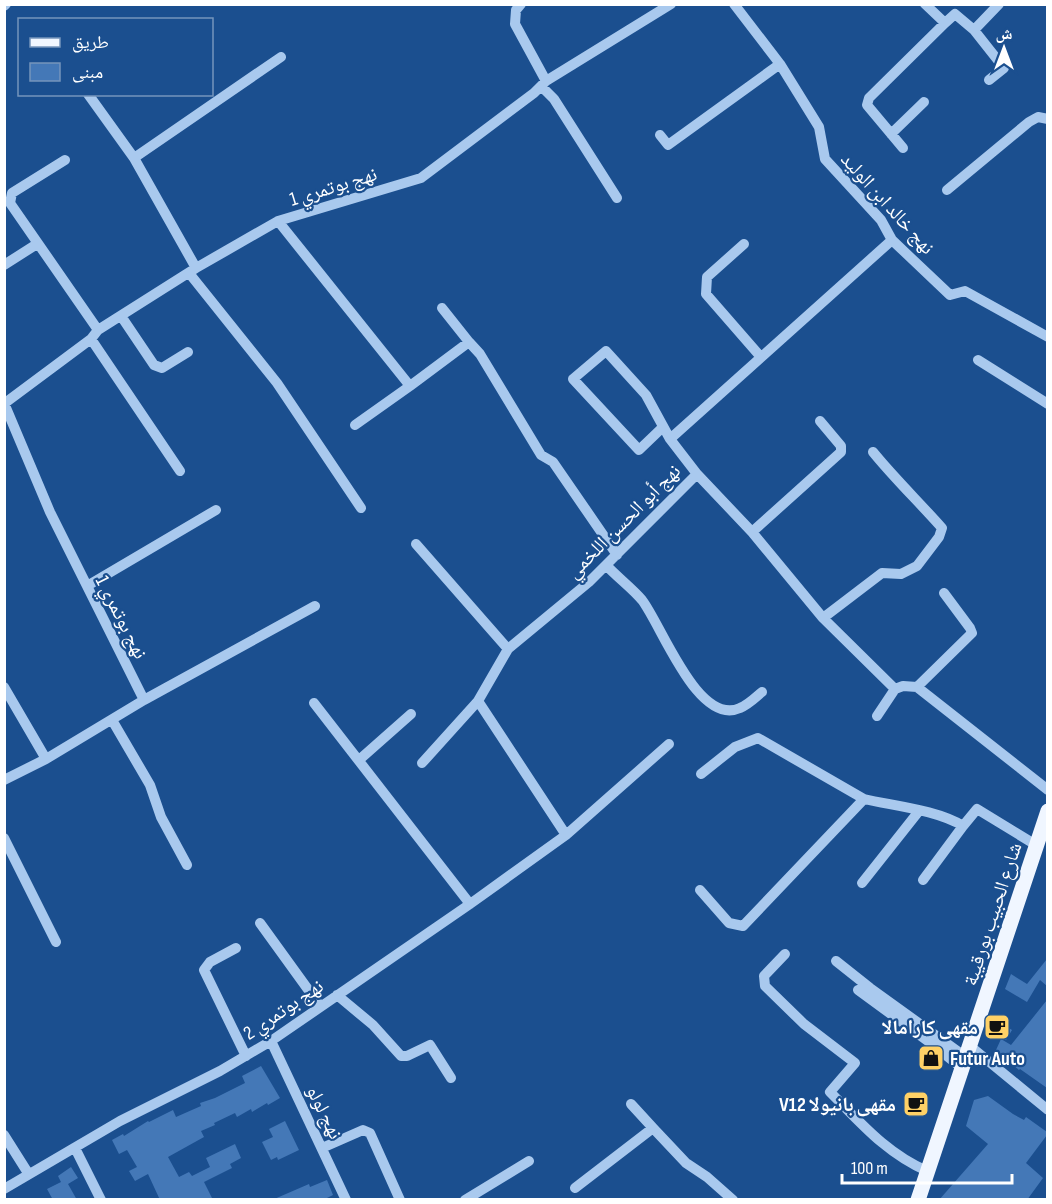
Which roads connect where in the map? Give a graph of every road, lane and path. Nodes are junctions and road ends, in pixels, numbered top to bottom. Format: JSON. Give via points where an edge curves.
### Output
{"nodes":[{"id":1,"x":521,"y":4,"type":"edge"},
{"id":2,"x":671,"y":4,"type":"edge"},
{"id":3,"x":734,"y":4,"type":"edge"},
{"id":4,"x":925,"y":4,"type":"edge"},
{"id":5,"x":999,"y":4,"type":"edge"},
{"id":6,"x":945,"y":23,"type":"junction"},
{"id":7,"x":974,"y":30,"type":"junction"},
{"id":8,"x":281,"y":57,"type":"dead end"},
{"id":9,"x":780,"y":64,"type":"junction"},
{"id":10,"x":989,"y":80,"type":"dead end"},
{"id":11,"x":544,"y":83,"type":"junction"},
{"id":12,"x":89,"y":96,"type":"edge"},
{"id":13,"x":924,"y":102,"type":"dead end"},
{"id":14,"x":1047,"y":119,"type":"edge"},
{"id":15,"x":891,"y":134,"type":"junction"},
{"id":16,"x":660,"y":135,"type":"dead end"},
{"id":17,"x":903,"y":148,"type":"dead end"},
{"id":18,"x":134,"y":158,"type":"junction"},
{"id":19,"x":65,"y":160,"type":"dead end"},
{"id":20,"x":947,"y":190,"type":"dead end"},
{"id":21,"x":617,"y":198,"type":"dead end"},
{"id":22,"x":278,"y":221,"type":"junction"},
{"id":23,"x":892,"y":240,"type":"junction"},
{"id":24,"x":37,"y":244,"type":"junction"},
{"id":25,"x":744,"y":244,"type":"dead end"},
{"id":26,"x":4,"y":265,"type":"edge"},
{"id":27,"x":193,"y":271,"type":"junction"},
{"id":28,"x":442,"y":308,"type":"dead end"},
{"id":29,"x":121,"y":316,"type":"junction"},
{"id":30,"x":95,"y":334,"type":"junction"},
{"id":31,"x":1047,"y":337,"type":"edge"},
{"id":32,"x":469,"y":342,"type":"junction"},
{"id":33,"x":188,"y":352,"type":"dead end"},
{"id":34,"x":760,"y":356,"type":"junction"},
{"id":35,"x":978,"y":360,"type":"dead end"},
{"id":36,"x":410,"y":386,"type":"junction"},
{"id":37,"x":5,"y":403,"type":"edge"},
{"id":38,"x":1047,"y":405,"type":"edge"},
{"id":39,"x":820,"y":421,"type":"dead end"},
{"id":40,"x":355,"y":425,"type":"dead end"},
{"id":41,"x":663,"y":427,"type":"junction"},
{"id":42,"x":670,"y":439,"type":"junction"},
{"id":43,"x":873,"y":452,"type":"dead end"},
{"id":44,"x":180,"y":471,"type":"dead end"},
{"id":45,"x":698,"y":474,"type":"junction"},
{"id":46,"x":361,"y":507,"type":"dead end"},
{"id":47,"x":216,"y":510,"type":"dead end"},
{"id":48,"x":752,"y":532,"type":"junction"},
{"id":49,"x":416,"y":544,"type":"dead end"},
{"id":50,"x":617,"y":555,"type":"junction"},
{"id":51,"x":606,"y":565,"type":"junction"},
{"id":52,"x":87,"y":586,"type":"junction"},
{"id":53,"x":944,"y":593,"type":"dead end"},
{"id":54,"x":315,"y":606,"type":"dead end"},
{"id":55,"x":823,"y":618,"type":"junction"},
{"id":56,"x":508,"y":649,"type":"junction"},
{"id":57,"x":4,"y":687,"type":"edge"},
{"id":58,"x":917,"y":687,"type":"junction"},
{"id":59,"x":895,"y":689,"type":"junction"},
{"id":60,"x":762,"y":692,"type":"dead end"},
{"id":61,"x":144,"y":700,"type":"junction"},
{"id":62,"x":478,"y":701,"type":"junction"},
{"id":63,"x":314,"y":704,"type":"dead end"},
{"id":64,"x":411,"y":714,"type":"dead end"},
{"id":65,"x":877,"y":716,"type":"dead end"},
{"id":66,"x":112,"y":720,"type":"junction"},
{"id":67,"x":669,"y":744,"type":"dead end"},
{"id":68,"x":46,"y":759,"type":"junction"},
{"id":69,"x":359,"y":760,"type":"junction"},
{"id":70,"x":423,"y":763,"type":"dead end"},
{"id":71,"x":701,"y":774,"type":"dead end"},
{"id":72,"x":4,"y":780,"type":"edge"},
{"id":73,"x":1047,"y":790,"type":"edge"},
{"id":74,"x":864,"y":799,"type":"junction"},
{"id":75,"x":920,"y":811,"type":"junction"},
{"id":76,"x":1047,"y":811,"type":"edge"},
{"id":77,"x":963,"y":826,"type":"junction"},
{"id":78,"x":566,"y":835,"type":"junction"},
{"id":79,"x":4,"y":838,"type":"edge"},
{"id":80,"x":1041,"y":840,"type":"edge"},
{"id":81,"x":188,"y":865,"type":"dead end"},
{"id":82,"x":922,"y":880,"type":"dead end"},
{"id":83,"x":862,"y":883,"type":"dead end"},
{"id":84,"x":700,"y":890,"type":"dead end"},
{"id":85,"x":470,"y":903,"type":"junction"},
{"id":86,"x":260,"y":923,"type":"dead end"},
{"id":87,"x":56,"y":942,"type":"dead end"},
{"id":88,"x":236,"y":948,"type":"dead end"},
{"id":89,"x":785,"y":954,"type":"dead end"},
{"id":90,"x":836,"y":961,"type":"dead end"},
{"id":91,"x":858,"y":990,"type":"dead end"},
{"id":92,"x":338,"y":994,"type":"junction"},
{"id":93,"x":320,"y":1006,"type":"junction"},
{"id":94,"x":271,"y":1041,"type":"junction"},
{"id":95,"x":246,"y":1056,"type":"junction"},
{"id":96,"x":967,"y":1058,"type":"junction"},
{"id":97,"x":451,"y":1078,"type":"dead end"},
{"id":98,"x":631,"y":1104,"type":"dead end"},
{"id":99,"x":1047,"y":1110,"type":"edge"},
{"id":100,"x":654,"y":1128,"type":"junction"},
{"id":101,"x":4,"y":1135,"type":"edge"},
{"id":102,"x":75,"y":1148,"type":"junction"},
{"id":103,"x":322,"y":1148,"type":"junction"},
{"id":104,"x":528,"y":1161,"type":"dead end"},
{"id":105,"x":927,"y":1171,"type":"junction"},
{"id":106,"x":27,"y":1173,"type":"junction"},
{"id":107,"x":575,"y":1188,"type":"dead end"},
{"id":108,"x":4,"y":1189,"type":"edge"},
{"id":109,"x":731,"y":1199,"type":"edge"},
{"id":110,"x":101,"y":1200,"type":"edge"},
{"id":111,"x":346,"y":1200,"type":"edge"},
{"id":112,"x":400,"y":1200,"type":"edge"},
{"id":113,"x":465,"y":1200,"type":"edge"},
{"id":114,"x":918,"y":1200,"type":"edge"}],
"edges":[{"from":1,"to":11,"type":"street","via":[[516,10],[515,24]]},
{"from":2,"to":11,"type":"street","name":"نهج بوتمري 1"},
{"from":3,"to":9,"type":"street","name":"نهج خالد ابن الوليد"},
{"from":4,"to":6,"type":"street"},
{"from":5,"to":7,"type":"street"},
{"from":6,"to":7,"type":"street","via":[[955,14]]},
{"from":6,"to":15,"type":"street","via":[[869,98],[867,105]]},
{"from":7,"to":10,"type":"street","via":[[1004,68]]},
{"from":8,"to":18,"type":"street"},
{"from":9,"to":16,"type":"street","via":[[668,145]]},
{"from":9,"to":23,"type":"street","name":"نهج خالد ابن الوليد","via":[[819,127],[825,159],[881,220]]},
{"from":11,"to":21,"type":"street"},
{"from":11,"to":22,"type":"street","name":"نهج بوتمري 1","via":[[421,178]]},
{"from":12,"to":18,"type":"street"},
{"from":13,"to":15,"type":"street"},
{"from":14,"to":20,"type":"street","via":[[1038,117],[1029,122]]},
{"from":15,"to":17,"type":"street"},
{"from":18,"to":27,"type":"street"},
{"from":19,"to":24,"type":"street","via":[[12,194],[10,203]]},
{"from":22,"to":27,"type":"street","name":"نهج بوتمري 1"},
{"from":22,"to":36,"type":"street"},
{"from":23,"to":31,"type":"street","name":"نهج خالد ابن الوليد","via":[[950,295],[965,291]]},
{"from":23,"to":34,"type":"street","name":"نهج أبو الحسن اللخمي"},
{"from":24,"to":26,"type":"street"},
{"from":24,"to":30,"type":"street"},
{"from":25,"to":34,"type":"street","via":[[707,277],[706,294]]},
{"from":27,"to":29,"type":"street","name":"نهج بوتمري 1"},
{"from":27,"to":46,"type":"street","via":[[278,383]]},
{"from":28,"to":32,"type":"street"},
{"from":29,"to":30,"type":"street","name":"نهج بوتمري 1"},
{"from":29,"to":33,"type":"street","via":[[154,365],[162,368]]},
{"from":30,"to":37,"type":"street","name":"نهج بوتمري 1"},
{"from":30,"to":44,"type":"street"},
{"from":32,"to":36,"type":"street"},
{"from":32,"to":50,"type":"street","via":[[541,455],[553,462]]},
{"from":34,"to":42,"type":"street","name":"نهج أبو الحسن اللخمي"},
{"from":35,"to":38,"type":"street"},
{"from":36,"to":40,"type":"street"},
{"from":37,"to":52,"type":"street","name":"نهج بوتمري 1","via":[[50,512]]},
{"from":39,"to":48,"type":"street","via":[[841,446],[841,452]]},
{"from":41,"to":41,"type":"street","via":[[646,395],[606,351],[573,379],[639,450]]},
{"from":41,"to":42,"type":"street"},
{"from":42,"to":45,"type":"street","name":"نهج أبو الحسن اللخمي"},
{"from":43,"to":55,"type":"street","via":[[942,528],[917,566],[901,574],[882,573]]},
{"from":45,"to":48,"type":"street"},
{"from":45,"to":50,"type":"street","name":"نهج أبو الحسن اللخمي"},
{"from":47,"to":52,"type":"street"},
{"from":48,"to":55,"type":"street"},
{"from":49,"to":56,"type":"street"},
{"from":50,"to":51,"type":"street","name":"نهج أبو الحسن اللخمي"},
{"from":51,"to":56,"type":"street","name":"نهج أبو الحسن اللخمي"},
{"from":51,"to":60,"type":"street","via":[[642,600],[693,687],[713,707],[742,708]]},
{"from":52,"to":61,"type":"street","name":"نهج بوتمري 1"},
{"from":53,"to":58,"type":"street","via":[[972,633]]},
{"from":54,"to":61,"type":"street"},
{"from":55,"to":59,"type":"street"},
{"from":56,"to":62,"type":"street","name":"نهج أبو الحسن اللخمي"},
{"from":57,"to":68,"type":"street"},
{"from":58,"to":59,"type":"street"},
{"from":58,"to":73,"type":"street"},
{"from":59,"to":65,"type":"street"},
{"from":61,"to":66,"type":"street"},
{"from":62,"to":70,"type":"street","name":"نهج أبو الحسن اللخمي"},
{"from":62,"to":78,"type":"street"},
{"from":63,"to":69,"type":"street"},
{"from":64,"to":69,"type":"street"},
{"from":66,"to":68,"type":"street"},
{"from":66,"to":81,"type":"street","via":[[150,785],[161,817]]},
{"from":67,"to":78,"type":"street","name":"نهج بوتمري 2"},
{"from":68,"to":72,"type":"street"},
{"from":69,"to":85,"type":"street"},
{"from":71,"to":74,"type":"street","via":[[735,747],[758,738]]},
{"from":74,"to":75,"type":"street"},
{"from":74,"to":84,"type":"street","via":[[744,926],[729,924]]},
{"from":75,"to":77,"type":"street"},
{"from":75,"to":83,"type":"street"},
{"from":76,"to":80,"type":"main road","name":"شارع الحبيب بورقيبة"},
{"from":77,"to":80,"type":"street","via":[[977,809]]},
{"from":77,"to":82,"type":"street"},
{"from":78,"to":85,"type":"street","name":"نهج بوتمري 2"},
{"from":79,"to":87,"type":"street"},
{"from":80,"to":96,"type":"main road","name":"شارع الحبيب بورقيبة"},
{"from":85,"to":92,"type":"street","name":"نهج بوتمري 2"},
{"from":86,"to":93,"type":"street"},
{"from":88,"to":95,"type":"street","via":[[210,962],[204,970]]},
{"from":89,"to":105,"type":"street","via":[[764,976],[765,986],[804,1024],[855,1063],[830,1092],[886,1148]]},
{"from":90,"to":96,"type":"street"},
{"from":91,"to":96,"type":"street","via":[[936,1047]]},
{"from":92,"to":93,"type":"street","name":"نهج بوتمري 2"},
{"from":92,"to":97,"type":"street","via":[[401,1056],[430,1045]]},
{"from":93,"to":94,"type":"street","name":"نهج بوتمري 2"},
{"from":94,"to":95,"type":"street","name":"نهج بوتمري 2"},
{"from":94,"to":103,"type":"street","name":"نهج لولو"},
{"from":95,"to":102,"type":"street","name":"نهج بوتمري 2"},
{"from":96,"to":99,"type":"street"},
{"from":96,"to":105,"type":"main road","name":"شارع الحبيب بورقيبة"},
{"from":98,"to":100,"type":"street"},
{"from":100,"to":107,"type":"street"},
{"from":100,"to":109,"type":"street","via":[[686,1163]]},
{"from":101,"to":106,"type":"street"},
{"from":102,"to":106,"type":"street","name":"نهج بوتمري 2"},
{"from":102,"to":110,"type":"street"},
{"from":103,"to":111,"type":"street","name":"نهج لولو"},
{"from":103,"to":112,"type":"street","via":[[363,1130],[370,1133]]},
{"from":104,"to":113,"type":"street"},
{"from":105,"to":114,"type":"main road","name":"شارع الحبيب بورقيبة"},
{"from":106,"to":108,"type":"street","name":"نهج بوتمري 2"}]}
